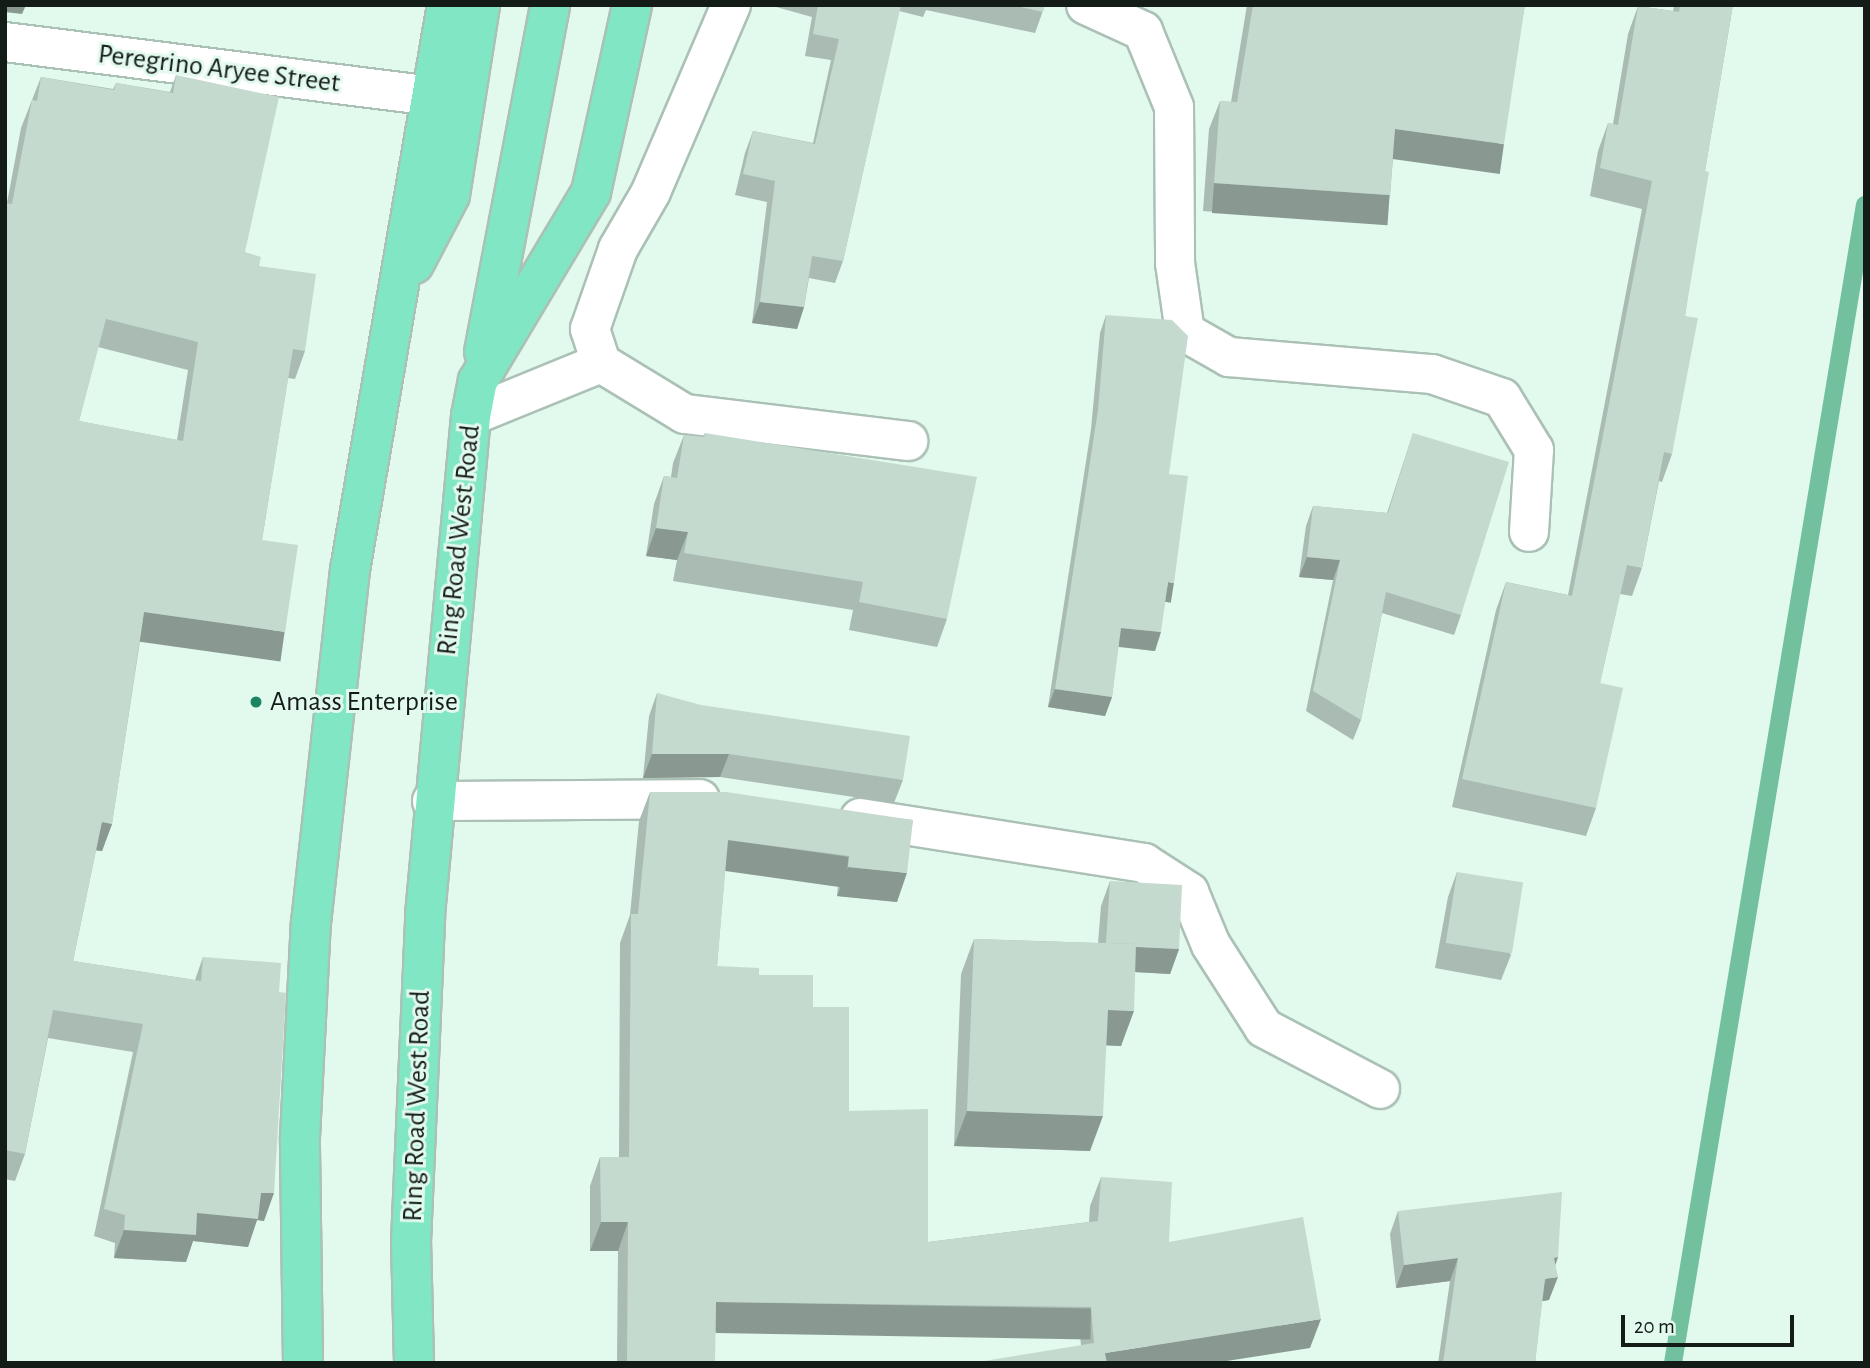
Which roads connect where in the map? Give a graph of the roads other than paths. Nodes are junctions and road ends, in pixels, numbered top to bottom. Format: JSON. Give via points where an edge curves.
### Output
{"nodes":[{"id":1,"x":447,"y":5,"type":"edge"},
{"id":2,"x":480,"y":5,"type":"edge"},
{"id":3,"x":550,"y":5,"type":"edge"},
{"id":4,"x":632,"y":5,"type":"edge"},
{"id":5,"x":731,"y":5,"type":"edge"},
{"id":6,"x":1086,"y":5,"type":"edge"},
{"id":7,"x":5,"y":42,"type":"edge"},
{"id":8,"x":432,"y":96,"type":"junction"},
{"id":9,"x":398,"y":293,"type":"junction"},
{"id":10,"x":601,"y":363,"type":"junction"},
{"id":11,"x":474,"y":399,"type":"junction"},
{"id":12,"x":908,"y":441,"type":"dead end"},
{"id":13,"x":1529,"y":532,"type":"dead end"},
{"id":14,"x":432,"y":800,"type":"junction"},
{"id":15,"x":730,"y":800,"type":"edge"},
{"id":16,"x":824,"y":813,"type":"edge"},
{"id":17,"x":1380,"y":1089,"type":"dead end"},
{"id":18,"x":303,"y":1363,"type":"edge"},
{"id":19,"x":414,"y":1363,"type":"edge"}],
"edges":[{"from":1,"to":8,"type":"main road"},
{"from":2,"to":9,"type":"main road","via":[[450,195]]},
{"from":3,"to":11,"type":"main road"},
{"from":4,"to":11,"type":"main road","name":"Ring Road West Road","via":[[591,192]]},
{"from":5,"to":10,"type":"street","via":[[651,192],[618,249],[590,329]]},
{"from":6,"to":13,"type":"street","via":[[1143,31],[1174,107],[1175,263],[1185,332],[1229,357],[1432,374],[1502,398],[1534,450]]},
{"from":7,"to":8,"type":"street","name":"Peregrino Aryee Street"},
{"from":8,"to":9,"type":"main road"},
{"from":9,"to":18,"type":"main road","via":[[350,570],[311,923],[300,1137]]},
{"from":10,"to":11,"type":"street"},
{"from":10,"to":12,"type":"street","via":[[685,414]]},
{"from":11,"to":14,"type":"main road","name":"Ring Road West Road"},
{"from":14,"to":15,"type":"street"},
{"from":14,"to":19,"type":"main road","name":"Ring Road West Road","via":[[411,1242]]},
{"from":16,"to":17,"type":"street","via":[[1144,863],[1189,892],[1210,945],[1264,1028]]}]}
